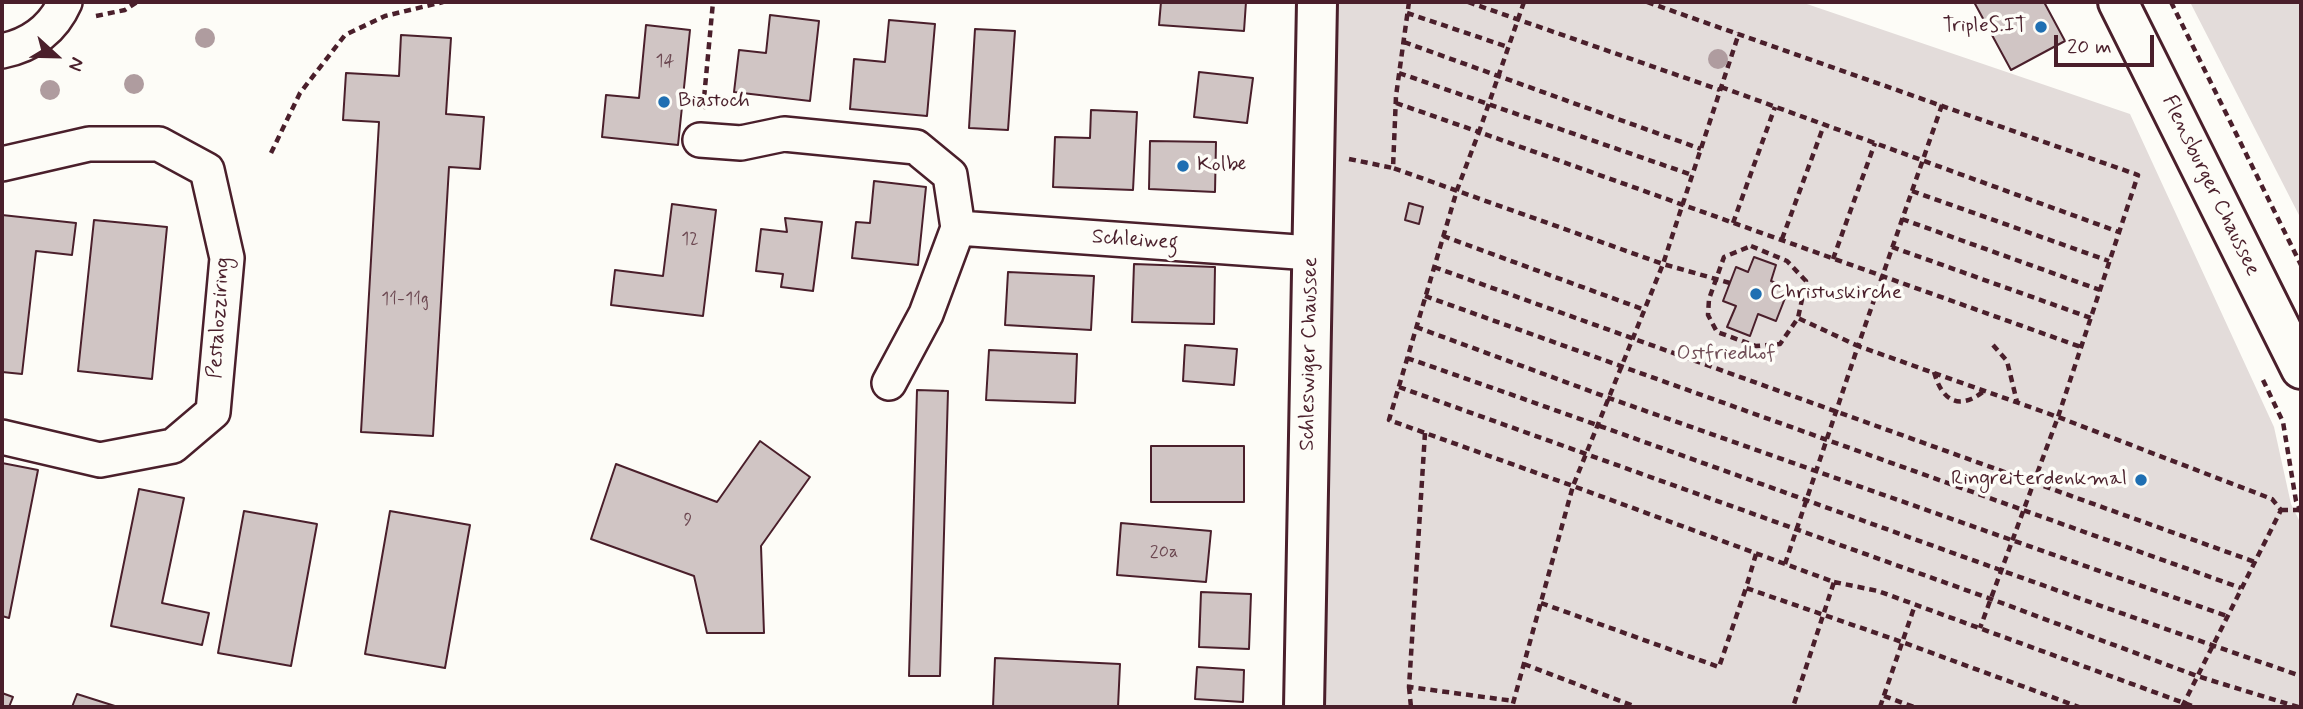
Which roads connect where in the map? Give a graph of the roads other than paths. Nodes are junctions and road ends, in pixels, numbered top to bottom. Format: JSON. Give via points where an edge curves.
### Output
{"nodes":[{"id":1,"x":1317,"y":2,"type":"edge"},
{"id":2,"x":2118,"y":2,"type":"edge"},
{"id":3,"x":63,"y":6,"type":"edge"},
{"id":4,"x":2,"y":51,"type":"edge"},
{"id":5,"x":700,"y":140,"type":"road end"},
{"id":6,"x":2,"y":164,"type":"edge"},
{"id":7,"x":958,"y":228,"type":"junction"},
{"id":8,"x":1311,"y":253,"type":"junction"},
{"id":9,"x":2301,"y":369,"type":"edge"},
{"id":10,"x":889,"y":383,"type":"dead end"},
{"id":11,"x":2,"y":437,"type":"edge"},
{"id":12,"x":1304,"y":707,"type":"edge"}],
"edges":[{"from":1,"to":8,"type":"street","name":"Schleswiger Chaussee"},
{"from":2,"to":9,"type":"street","name":"Flensburger Chaussee"},
{"from":3,"to":4,"type":"street","via":[[46,31],[31,42]]},
{"from":5,"to":7,"type":"street","via":[[741,144],[784,134],[916,147],[950,175]]},
{"from":6,"to":11,"type":"street","name":"Pestalozziring","via":[[89,144],[159,144],[207,170],[227,258],[213,412],[173,446],[100,460]]},
{"from":7,"to":8,"type":"street","name":"Schleiweg"},
{"from":7,"to":10,"type":"street","via":[[926,314]]},
{"from":8,"to":12,"type":"street","name":"Schleswiger Chaussee"}]}
